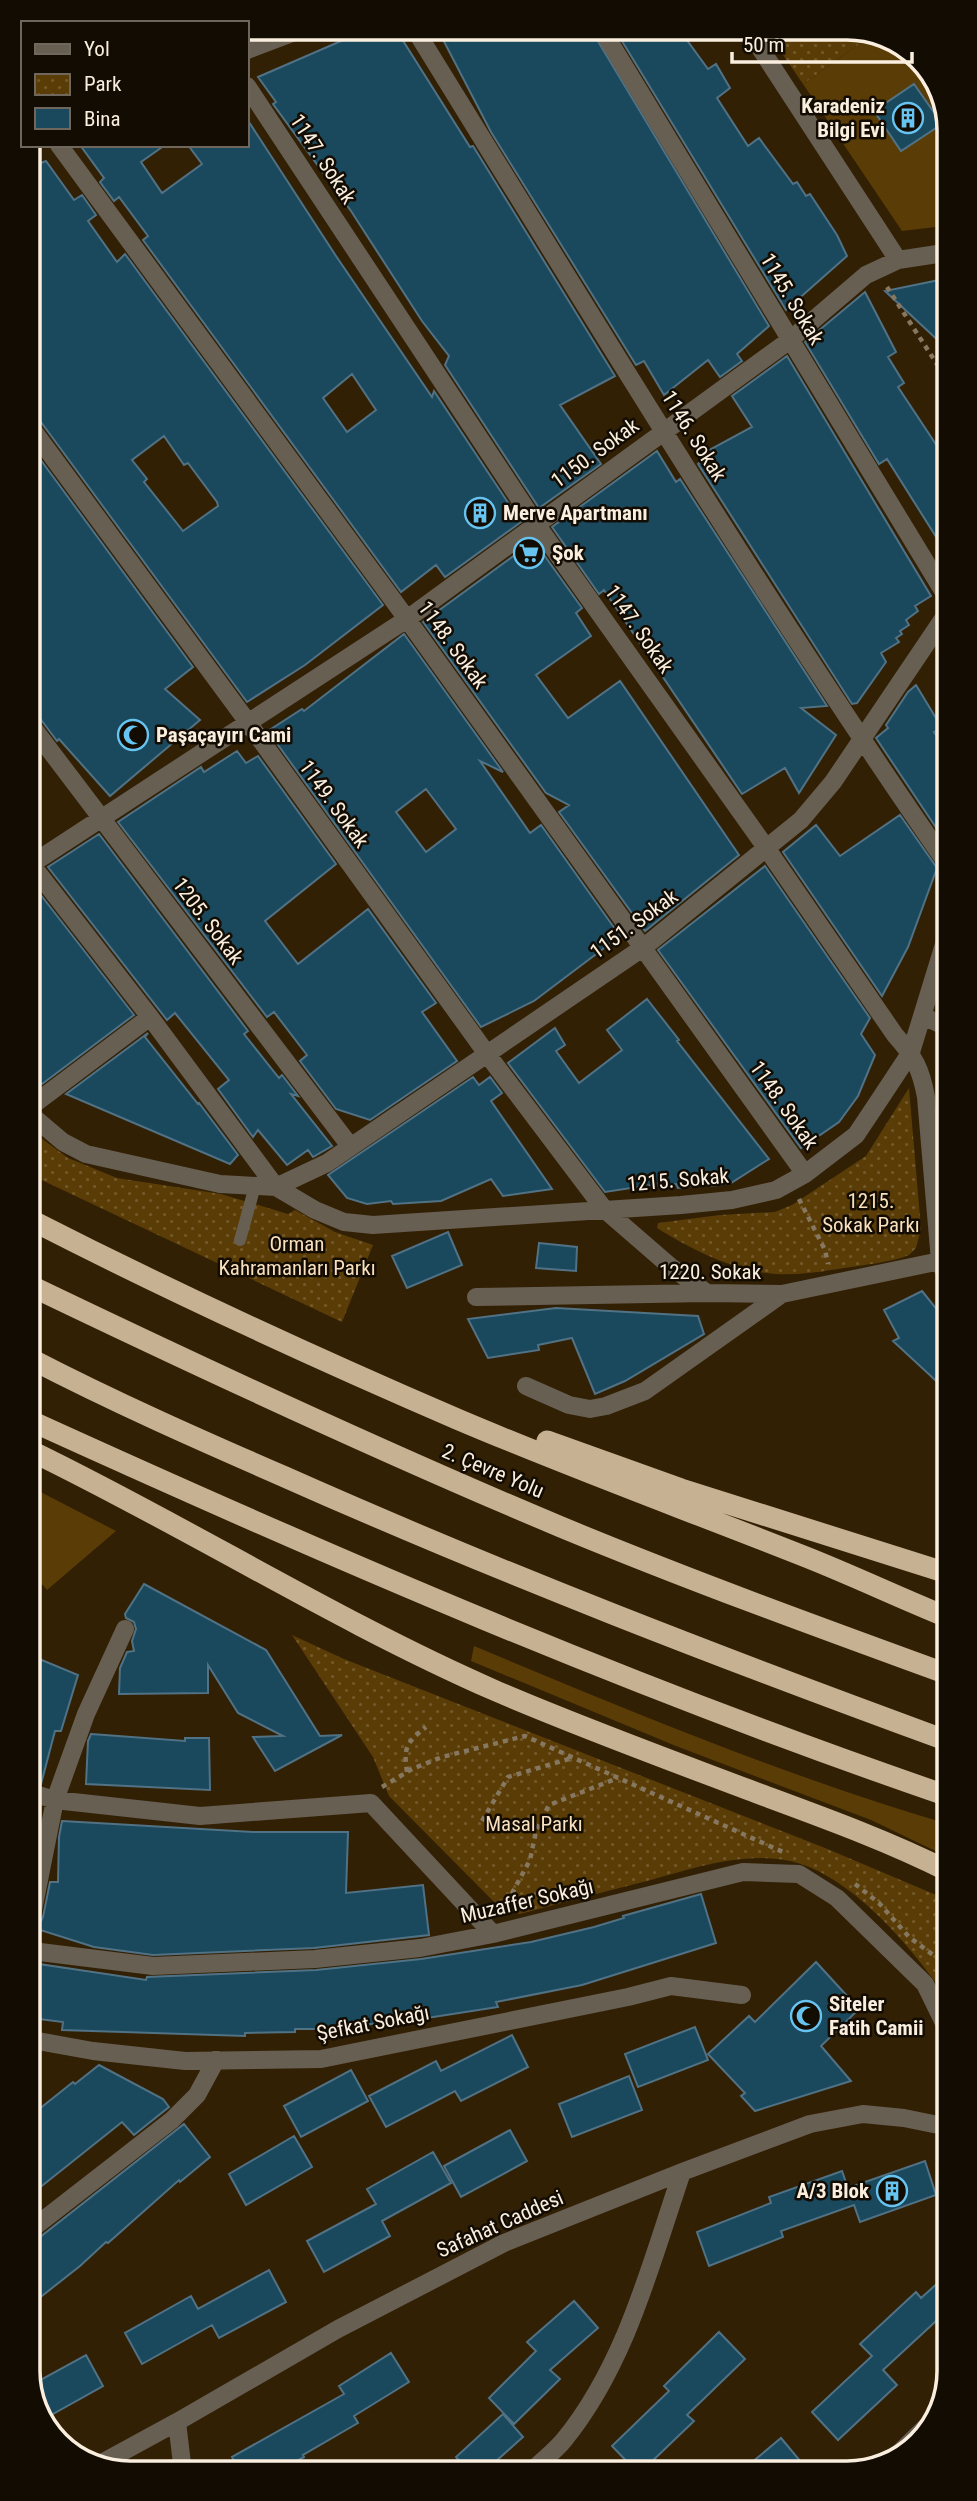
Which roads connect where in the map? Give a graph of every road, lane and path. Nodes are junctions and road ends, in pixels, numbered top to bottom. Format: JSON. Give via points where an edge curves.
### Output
{"nodes":[{"id":1,"x":275,"y":40,"type":"edge"},
{"id":2,"x":421,"y":40,"type":"edge"},
{"id":3,"x":608,"y":40,"type":"edge"},
{"id":4,"x":755,"y":40,"type":"edge"},
{"id":5,"x":248,"y":51,"type":"edge"},
{"id":6,"x":248,"y":88,"type":"edge"},
{"id":7,"x":60,"y":147,"type":"edge"},
{"id":8,"x":937,"y":254,"type":"edge"},
{"id":9,"x":898,"y":261,"type":"junction"},
{"id":10,"x":876,"y":269,"type":"junction"},
{"id":11,"x":790,"y":340,"type":"junction"},
{"id":12,"x":937,"y":364,"type":"edge"},
{"id":13,"x":663,"y":431,"type":"junction"},
{"id":14,"x":40,"y":440,"type":"edge"},
{"id":15,"x":536,"y":524,"type":"junction"},
{"id":16,"x":937,"y":581,"type":"edge"},
{"id":17,"x":407,"y":619,"type":"junction"},
{"id":18,"x":937,"y":629,"type":"edge"},
{"id":19,"x":247,"y":721,"type":"junction"},
{"id":20,"x":40,"y":737,"type":"edge"},
{"id":21,"x":862,"y":741,"type":"junction"},
{"id":22,"x":101,"y":817,"type":"junction"},
{"id":23,"x":767,"y":849,"type":"junction"},
{"id":24,"x":937,"y":849,"type":"edge"},
{"id":25,"x":40,"y":857,"type":"edge"},
{"id":26,"x":40,"y":877,"type":"edge"},
{"id":27,"x":644,"y":947,"type":"junction"},
{"id":28,"x":937,"y":969,"type":"edge"},
{"id":29,"x":923,"y":1016,"type":"junction"},
{"id":30,"x":150,"y":1017,"type":"junction"},
{"id":31,"x":937,"y":1023,"type":"edge"},
{"id":32,"x":911,"y":1052,"type":"junction"},
{"id":33,"x":487,"y":1054,"type":"junction"},
{"id":34,"x":40,"y":1100,"type":"edge"},
{"id":35,"x":40,"y":1122,"type":"edge"},
{"id":36,"x":350,"y":1146,"type":"junction"},
{"id":37,"x":798,"y":1178,"type":"junction"},
{"id":38,"x":255,"y":1186,"type":"junction"},
{"id":39,"x":276,"y":1187,"type":"junction"},
{"id":40,"x":937,"y":1208,"type":"edge"},
{"id":41,"x":604,"y":1209,"type":"junction"},
{"id":42,"x":40,"y":1224,"type":"edge"},
{"id":43,"x":240,"y":1240,"type":"dead end"},
{"id":44,"x":829,"y":1270,"type":"dead end"},
{"id":45,"x":937,"y":1270,"type":"edge"},
{"id":46,"x":40,"y":1290,"type":"edge"},
{"id":47,"x":707,"y":1293,"type":"junction"},
{"id":48,"x":782,"y":1294,"type":"junction"},
{"id":49,"x":476,"y":1297,"type":"dead end"},
{"id":50,"x":40,"y":1363,"type":"edge"},
{"id":51,"x":526,"y":1386,"type":"dead end"},
{"id":52,"x":457,"y":1419,"type":"junction"},
{"id":53,"x":40,"y":1425,"type":"edge"},
{"id":54,"x":40,"y":1455,"type":"edge"},
{"id":55,"x":937,"y":1570,"type":"edge"},
{"id":56,"x":937,"y":1614,"type":"edge"},
{"id":57,"x":125,"y":1629,"type":"dead end"},
{"id":58,"x":937,"y":1670,"type":"edge"},
{"id":59,"x":426,"y":1727,"type":"dead end"},
{"id":60,"x":937,"y":1737,"type":"edge"},
{"id":61,"x":573,"y":1758,"type":"junction"},
{"id":62,"x":407,"y":1772,"type":"junction"},
{"id":63,"x":618,"y":1778,"type":"junction"},
{"id":64,"x":937,"y":1792,"type":"edge"},
{"id":65,"x":40,"y":1795,"type":"edge"},
{"id":66,"x":55,"y":1800,"type":"junction"},
{"id":67,"x":372,"y":1802,"type":"junction"},
{"id":68,"x":482,"y":1821,"type":"dead end"},
{"id":69,"x":788,"y":1854,"type":"dead end"},
{"id":70,"x":937,"y":1866,"type":"edge"},
{"id":71,"x":40,"y":1875,"type":"edge"},
{"id":72,"x":851,"y":1882,"type":"dead end"},
{"id":73,"x":509,"y":1903,"type":"dead end"},
{"id":74,"x":493,"y":1934,"type":"junction"},
{"id":75,"x":40,"y":1952,"type":"edge"},
{"id":76,"x":937,"y":1958,"type":"edge"},
{"id":77,"x":742,"y":1995,"type":"dead end"},
{"id":78,"x":937,"y":2009,"type":"edge"},
{"id":79,"x":40,"y":2041,"type":"edge"},
{"id":80,"x":216,"y":2060,"type":"junction"},
{"id":81,"x":937,"y":2125,"type":"edge"},
{"id":82,"x":682,"y":2172,"type":"junction"},
{"id":83,"x":40,"y":2223,"type":"edge"},
{"id":84,"x":177,"y":2422,"type":"junction"},
{"id":85,"x":110,"y":2459,"type":"edge"},
{"id":86,"x":182,"y":2461,"type":"edge"},
{"id":87,"x":543,"y":2461,"type":"edge"}],
"edges":[{"from":1,"to":5,"type":"street"},
{"from":2,"to":13,"type":"street","name":"1146. Sokak"},
{"from":3,"to":11,"type":"street","name":"1145. Sokak"},
{"from":4,"to":9,"type":"street"},
{"from":6,"to":15,"type":"street","name":"1147. Sokak"},
{"from":7,"to":17,"type":"street","name":"1148. Sokak"},
{"from":8,"to":9,"type":"street","name":"1150. Sokak"},
{"from":9,"to":10,"type":"street","name":"1150. Sokak"},
{"from":10,"to":11,"type":"street","name":"1150. Sokak"},
{"from":10,"to":12,"type":"path"},
{"from":11,"to":13,"type":"street","name":"1150. Sokak"},
{"from":11,"to":16,"type":"street","name":"1145. Sokak"},
{"from":13,"to":15,"type":"street","name":"1150. Sokak"},
{"from":13,"to":21,"type":"street","name":"1146. Sokak"},
{"from":14,"to":19,"type":"street","name":"1149. Sokak"},
{"from":15,"to":17,"type":"street","name":"1150. Sokak"},
{"from":15,"to":23,"type":"street","name":"1147. Sokak"},
{"from":17,"to":19,"type":"street","name":"1150. Sokak"},
{"from":17,"to":27,"type":"street","name":"1148. Sokak"},
{"from":18,"to":21,"type":"street","name":"1151. Sokak"},
{"from":19,"to":22,"type":"street","name":"1150. Sokak"},
{"from":19,"to":33,"type":"street","name":"1149. Sokak"},
{"from":20,"to":22,"type":"street","name":"1205. Sokak"},
{"from":21,"to":23,"type":"street","name":"1151. Sokak","via":[[801,820]]},
{"from":21,"to":24,"type":"street","name":"1146. Sokak"},
{"from":22,"to":25,"type":"street","name":"1150. Sokak"},
{"from":22,"to":36,"type":"street","name":"1205. Sokak"},
{"from":23,"to":27,"type":"street","name":"1151. Sokak"},
{"from":23,"to":32,"type":"street","name":"1147. Sokak"},
{"from":26,"to":30,"type":"street"},
{"from":27,"to":33,"type":"street","name":"1151. Sokak"},
{"from":27,"to":37,"type":"street","name":"1148. Sokak"},
{"from":28,"to":29,"type":"street","name":"1215. Sokak"},
{"from":29,"to":31,"type":"street"},
{"from":29,"to":32,"type":"street","name":"1215. Sokak"},
{"from":30,"to":34,"type":"street"},
{"from":30,"to":39,"type":"street"},
{"from":32,"to":37,"type":"street","name":"1215. Sokak","via":[[856,1135]]},
{"from":32,"to":40,"type":"street","name":"1147. Sokak","via":[[926,1097]]},
{"from":33,"to":36,"type":"street","name":"1151. Sokak"},
{"from":33,"to":41,"type":"street","name":"1149. Sokak"},
{"from":35,"to":38,"type":"street","via":[[86,1154],[220,1184]]},
{"from":36,"to":39,"type":"street","name":"1151. Sokak","via":[[327,1163]]},
{"from":37,"to":41,"type":"street","name":"1215. Sokak","via":[[776,1190],[732,1200]]},
{"from":37,"to":44,"type":"path"},
{"from":38,"to":39,"type":"street"},
{"from":38,"to":43,"type":"lane"},
{"from":39,"to":41,"type":"street","name":"1215. Sokak","via":[[344,1222],[373,1225]]},
{"from":41,"to":47,"type":"street","name":"1149. Sokak"},
{"from":42,"to":52,"type":"highway"},
{"from":45,"to":48,"type":"street","name":"1220. Sokak"},
{"from":46,"to":58,"type":"highway","name":"2. Çevre Yolu","via":[[334,1429],[562,1527]]},
{"from":47,"to":48,"type":"street","name":"1220. Sokak"},
{"from":47,"to":49,"type":"street","name":"1220. Sokak"},
{"from":48,"to":51,"type":"street","via":[[645,1391],[606,1406],[569,1405]]},
{"from":50,"to":60,"type":"highway","via":[[217,1447],[494,1568]]},
{"from":52,"to":55,"type":"highway","via":[[528,1434],[694,1493]]},
{"from":52,"to":56,"type":"highway"},
{"from":53,"to":64,"type":"highway","via":[[508,1631]]},
{"from":54,"to":70,"type":"highway","via":[[495,1690],[881,1839]]},
{"from":57,"to":66,"type":"street","via":[[86,1714]]},
{"from":59,"to":62,"type":"path","via":[[412,1738],[404,1754]]},
{"from":61,"to":62,"type":"path","via":[[525,1736],[442,1757]]},
{"from":61,"to":63,"type":"path"},
{"from":61,"to":68,"type":"path","via":[[508,1777]]},
{"from":62,"to":67,"type":"path","via":[[384,1784]]},
{"from":63,"to":69,"type":"path"},
{"from":63,"to":73,"type":"path","via":[[549,1805]]},
{"from":65,"to":66,"type":"street"},
{"from":66,"to":67,"type":"street","via":[[200,1816]]},
{"from":66,"to":71,"type":"street"},
{"from":67,"to":74,"type":"street"},
{"from":72,"to":76,"type":"path"},
{"from":74,"to":75,"type":"street","name":"Muzaffer Sokağı","via":[[420,1948],[315,1959],[153,1966]]},
{"from":74,"to":78,"type":"street","name":"Muzaffer Sokağı","via":[[743,1872],[799,1874],[837,1898],[925,1984]]},
{"from":77,"to":80,"type":"street","name":"Şefkat Sokağı","via":[[671,1986],[321,2059]]},
{"from":79,"to":80,"type":"street","name":"Şefkat Sokağı","via":[[93,2052]]},
{"from":80,"to":83,"type":"street","via":[[197,2095],[172,2120]]},
{"from":81,"to":82,"type":"street","name":"Safahat Caddesi","via":[[863,2114],[810,2124]]},
{"from":82,"to":84,"type":"street","name":"Safahat Caddesi","via":[[505,2243],[338,2329]]},
{"from":82,"to":87,"type":"street","via":[[636,2306],[603,2384],[563,2442]]},
{"from":84,"to":85,"type":"street","name":"Safahat Caddesi"},
{"from":84,"to":86,"type":"street"}]}
